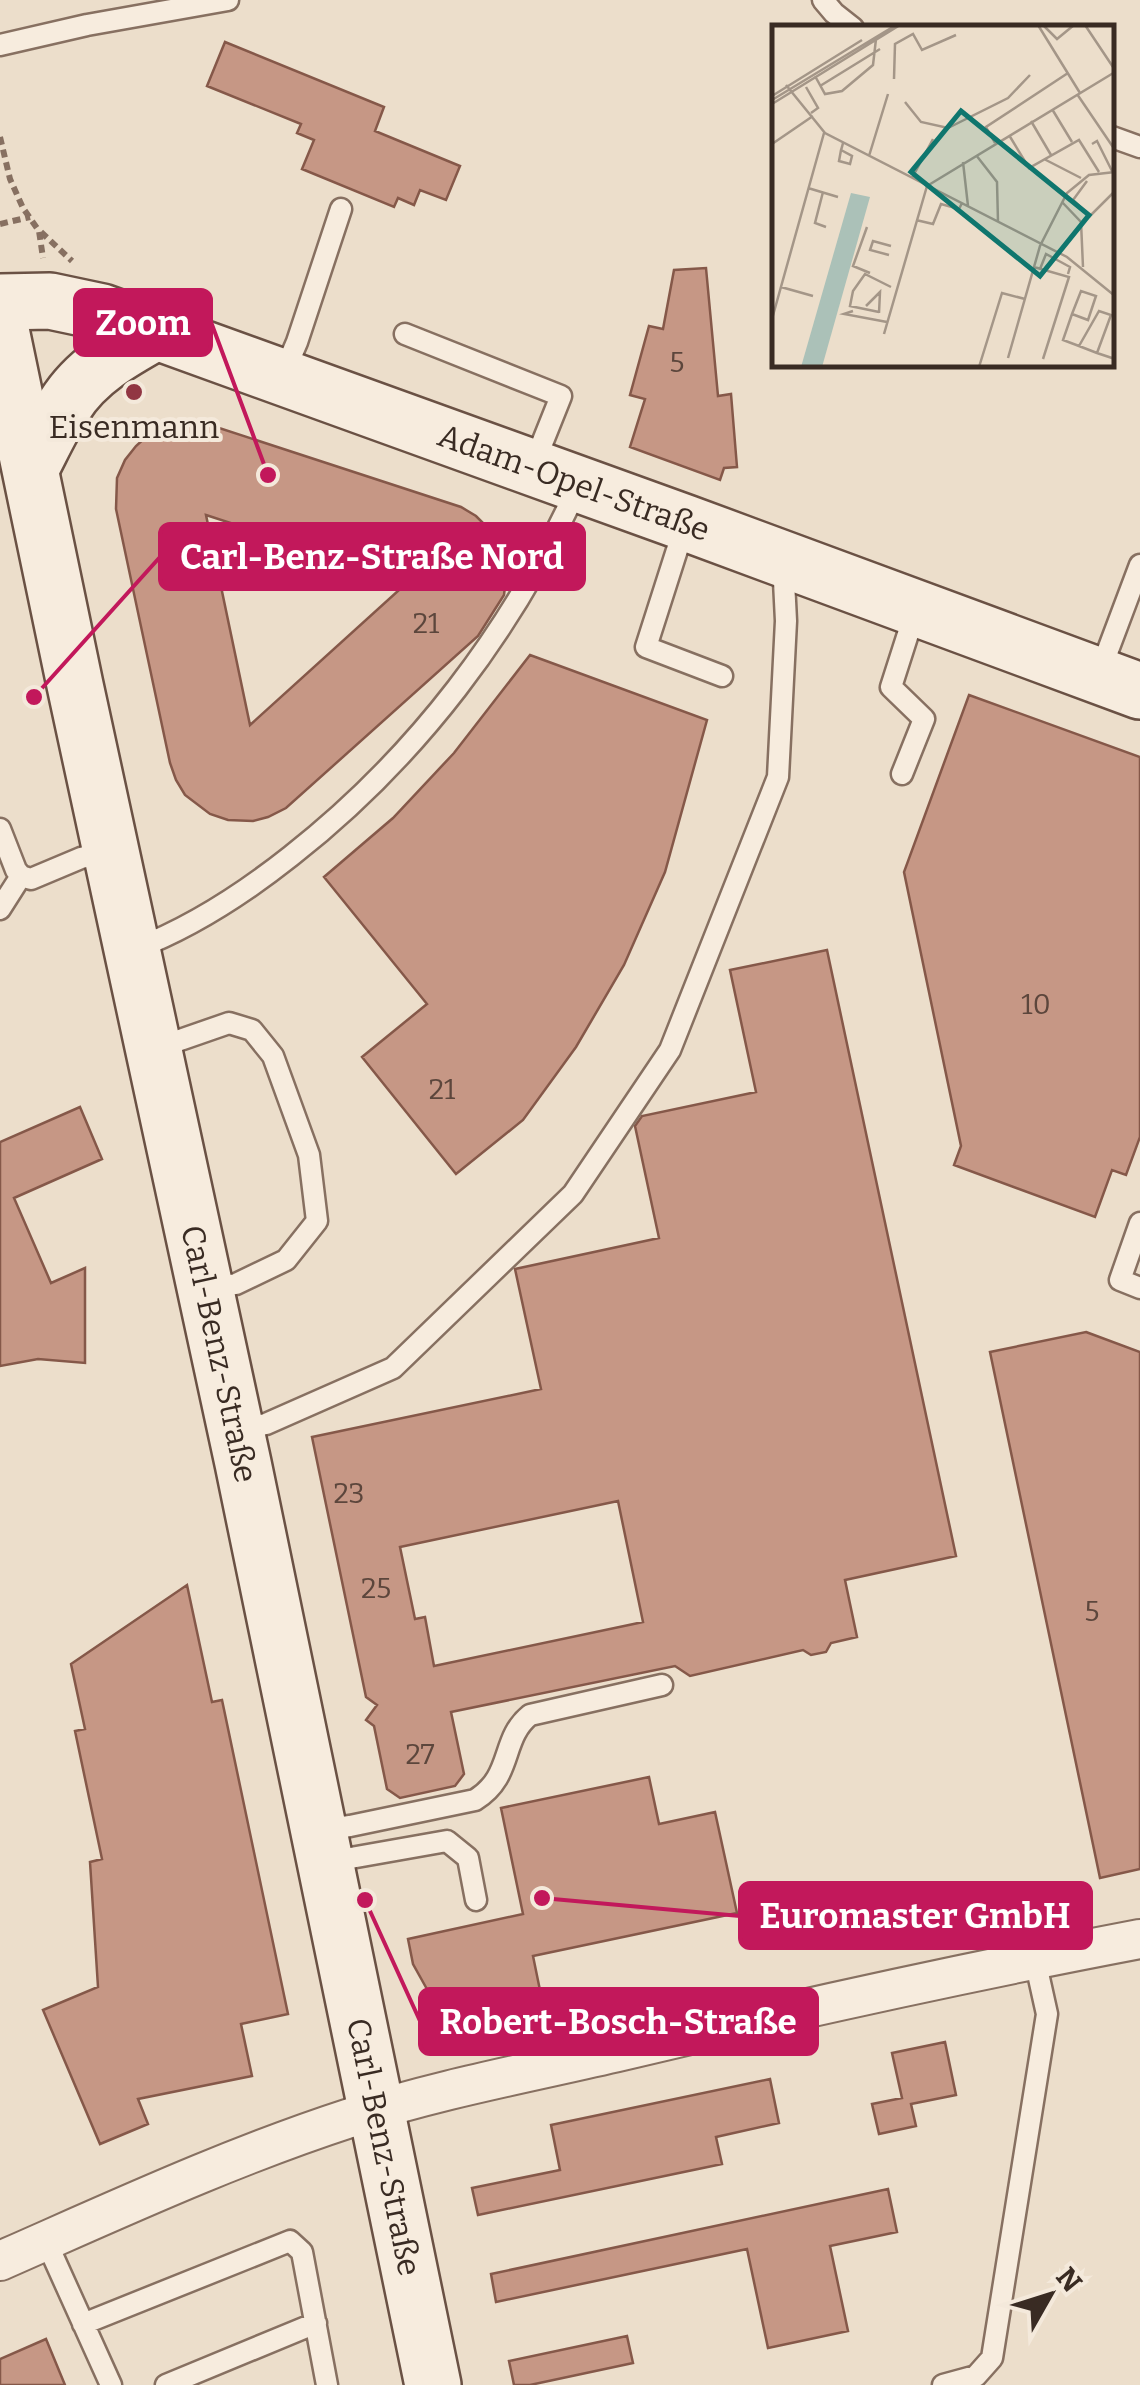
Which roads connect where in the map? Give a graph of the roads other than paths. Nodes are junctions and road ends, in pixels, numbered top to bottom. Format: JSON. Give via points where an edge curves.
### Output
{"nodes":[{"id":1,"x":228,"y":0,"type":"edge"},
{"id":2,"x":823,"y":0,"type":"edge"},
{"id":3,"x":849,"y":25,"type":"edge"},
{"id":4,"x":0,"y":45,"type":"edge"},
{"id":5,"x":1115,"y":138,"type":"edge"},
{"id":6,"x":1140,"y":147,"type":"edge"},
{"id":7,"x":341,"y":209,"type":"dead end"},
{"id":8,"x":0,"y":302,"type":"edge"},
{"id":9,"x":0,"y":325,"type":"edge"},
{"id":10,"x":156,"y":332,"type":"junction"},
{"id":11,"x":405,"y":334,"type":"dead end"},
{"id":12,"x":282,"y":378,"type":"junction"},
{"id":13,"x":31,"y":468,"type":"junction"},
{"id":14,"x":555,"y":477,"type":"junction"},
{"id":15,"x":686,"y":524,"type":"junction"},
{"id":16,"x":784,"y":559,"type":"junction"},
{"id":17,"x":1140,"y":565,"type":"edge"},
{"id":18,"x":916,"y":608,"type":"junction"},
{"id":19,"x":722,"y":676,"type":"dead end"},
{"id":20,"x":1119,"y":684,"type":"edge"},
{"id":21,"x":902,"y":774,"type":"dead end"},
{"id":22,"x":0,"y":828,"type":"edge"},
{"id":23,"x":111,"y":851,"type":"junction"},
{"id":24,"x":21,"y":876,"type":"junction"},
{"id":25,"x":0,"y":909,"type":"edge"},
{"id":26,"x":133,"y":950,"type":"junction"},
{"id":27,"x":154,"y":1049,"type":"junction"},
{"id":28,"x":1140,"y":1224,"type":"edge"},
{"id":29,"x":1140,"y":1288,"type":"edge"},
{"id":30,"x":204,"y":1289,"type":"junction"},
{"id":31,"x":236,"y":1430,"type":"junction"},
{"id":32,"x":662,"y":1686,"type":"dead end"},
{"id":33,"x":322,"y":1846,"type":"junction"},
{"id":34,"x":476,"y":1900,"type":"dead end"},
{"id":35,"x":1140,"y":1939,"type":"edge"},
{"id":36,"x":1035,"y":1960,"type":"junction"},
{"id":37,"x":377,"y":2110,"type":"junction"},
{"id":38,"x":46,"y":2240,"type":"junction"},
{"id":39,"x":0,"y":2260,"type":"edge"},
{"id":40,"x":316,"y":2323,"type":"junction"},
{"id":41,"x":84,"y":2324,"type":"junction"},
{"id":42,"x":112,"y":2385,"type":"edge"},
{"id":43,"x":166,"y":2385,"type":"edge"},
{"id":44,"x":328,"y":2385,"type":"edge"},
{"id":45,"x":433,"y":2385,"type":"edge"},
{"id":46,"x":943,"y":2385,"type":"edge"}],
"edges":[{"from":1,"to":4,"type":"lane"},
{"from":2,"to":3,"type":"lane"},
{"from":5,"to":6,"type":"lane"},
{"from":7,"to":12,"type":"lane"},
{"from":8,"to":10,"type":"main road","name":"Adam-Opel-Straße","via":[[50,301]]},
{"from":9,"to":13,"type":"main road","name":"Carl-Benz-Straße"},
{"from":10,"to":12,"type":"main road","name":"Adam-Opel-Straße"},
{"from":10,"to":13,"type":"main road","via":[[78,388]]},
{"from":11,"to":14,"type":"lane","via":[[560,396]]},
{"from":12,"to":14,"type":"main road","name":"Adam-Opel-Straße"},
{"from":13,"to":23,"type":"main road","name":"Carl-Benz-Straße"},
{"from":14,"to":15,"type":"main road","name":"Adam-Opel-Straße"},
{"from":14,"to":26,"type":"lane","via":[[544,557],[512,611],[405,752],[319,835],[256,884],[194,923]]},
{"from":15,"to":16,"type":"main road","name":"Adam-Opel-Straße"},
{"from":15,"to":19,"type":"lane","via":[[646,647]]},
{"from":16,"to":18,"type":"main road","name":"Adam-Opel-Straße"},
{"from":16,"to":31,"type":"lane","via":[[778,777],[670,1050],[572,1194],[393,1368],[266,1424]]},
{"from":17,"to":20,"type":"lane"},
{"from":18,"to":20,"type":"main road","name":"Adam-Opel-Straße"},
{"from":18,"to":21,"type":"lane","via":[[890,687],[924,719]]},
{"from":22,"to":24,"type":"lane"},
{"from":23,"to":24,"type":"lane","via":[[31,879]]},
{"from":23,"to":26,"type":"main road","name":"Carl-Benz-Straße"},
{"from":24,"to":25,"type":"lane"},
{"from":26,"to":27,"type":"main road","name":"Carl-Benz-Straße"},
{"from":27,"to":30,"type":"main road","name":"Carl-Benz-Straße"},
{"from":27,"to":30,"type":"lane","via":[[229,1023],[252,1030],[273,1056],[309,1155],[317,1221],[286,1260],[236,1284]]},
{"from":28,"to":29,"type":"lane","via":[[1120,1280]]},
{"from":30,"to":31,"type":"main road","name":"Carl-Benz-Straße"},
{"from":31,"to":33,"type":"main road","name":"Carl-Benz-Straße"},
{"from":32,"to":33,"type":"lane","via":[[530,1715],[513,1734],[497,1781],[485,1794],[350,1826]]},
{"from":33,"to":34,"type":"lane","via":[[447,1841],[468,1858]]},
{"from":33,"to":37,"type":"main road","name":"Carl-Benz-Straße"},
{"from":35,"to":36,"type":"street"},
{"from":36,"to":37,"type":"street"},
{"from":36,"to":46,"type":"lane","via":[[1047,2014],[992,2358],[976,2376]]},
{"from":37,"to":38,"type":"street","via":[[228,2161]]},
{"from":37,"to":45,"type":"main road","name":"Carl-Benz-Straße"},
{"from":38,"to":39,"type":"street"},
{"from":38,"to":41,"type":"lane"},
{"from":40,"to":41,"type":"lane","via":[[302,2252],[290,2241]]},
{"from":40,"to":43,"type":"lane"},
{"from":40,"to":44,"type":"lane"},
{"from":41,"to":42,"type":"lane"}]}
